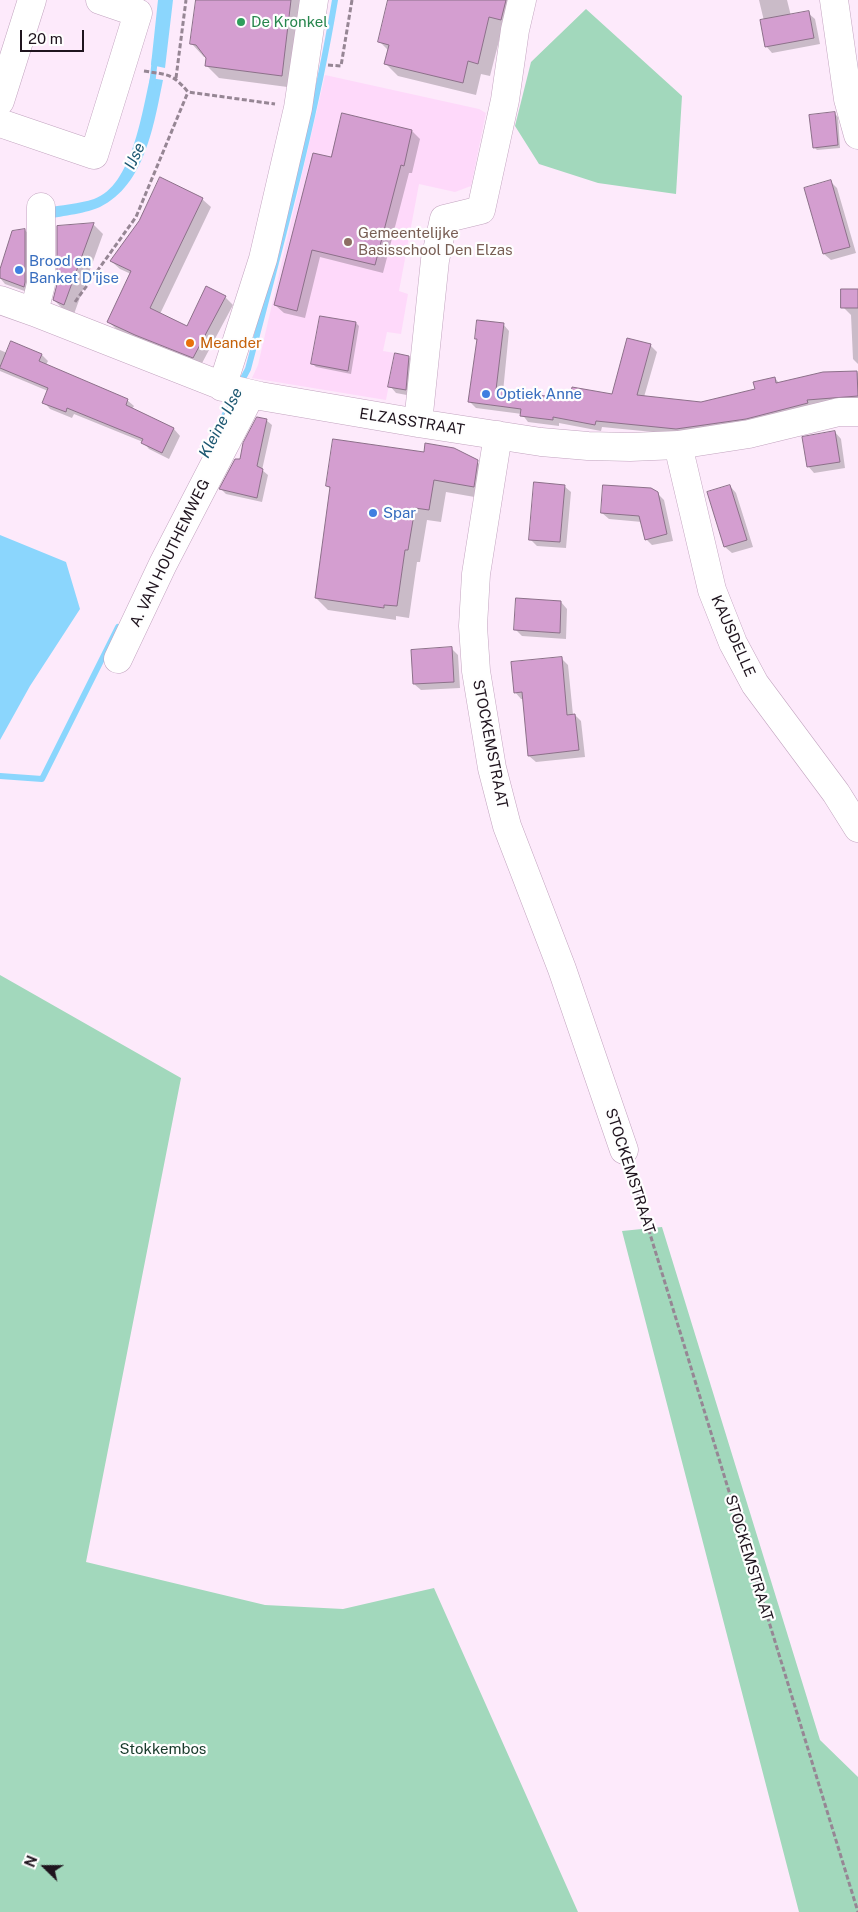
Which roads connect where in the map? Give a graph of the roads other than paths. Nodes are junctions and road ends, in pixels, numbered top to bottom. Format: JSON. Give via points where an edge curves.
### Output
{"nodes":[{"id":1,"x":32,"y":0,"type":"edge"},
{"id":2,"x":100,"y":0,"type":"edge"},
{"id":3,"x":314,"y":0,"type":"edge"},
{"id":4,"x":522,"y":0,"type":"edge"},
{"id":5,"x":834,"y":0,"type":"edge"},
{"id":6,"x":0,"y":101,"type":"edge"},
{"id":7,"x":0,"y":124,"type":"edge"},
{"id":8,"x":858,"y":135,"type":"edge"},
{"id":9,"x":42,"y":215,"type":"dead end"},
{"id":10,"x":0,"y":300,"type":"edge"},
{"id":11,"x":34,"y":312,"type":"junction"},
{"id":12,"x":237,"y":391,"type":"junction"},
{"id":13,"x":848,"y":412,"type":"edge"},
{"id":14,"x":418,"y":423,"type":"junction"},
{"id":15,"x":498,"y":435,"type":"junction"},
{"id":16,"x":678,"y":445,"type":"junction"},
{"id":17,"x":118,"y":659,"type":"dead end"},
{"id":18,"x":858,"y":828,"type":"edge"},
{"id":19,"x":624,"y":1150,"type":"road end"}],
"edges":[{"from":1,"to":6,"type":"street"},
{"from":2,"to":7,"type":"street","via":[[138,13],[94,155]]},
{"from":3,"to":12,"type":"street","name":"A. VAN HOUTHEMWEG","via":[[298,108]]},
{"from":4,"to":14,"type":"street","via":[[481,210],[444,219],[435,260]]},
{"from":5,"to":8,"type":"street","via":[[848,99]]},
{"from":9,"to":11,"type":"street","via":[[41,284]]},
{"from":10,"to":11,"type":"street","name":"ELZASSTRAAT"},
{"from":11,"to":12,"type":"street","name":"ELZASSTRAAT"},
{"from":12,"to":14,"type":"street","name":"ELZASSTRAAT"},
{"from":12,"to":17,"type":"street","name":"A. VAN HOUTHEMWEG","via":[[163,564]]},
{"from":13,"to":16,"type":"street","name":"ELZASSTRAAT","via":[[749,434]]},
{"from":14,"to":15,"type":"street","name":"ELZASSTRAAT"},
{"from":15,"to":16,"type":"street","name":"ELZASSTRAAT","via":[[588,446]]},
{"from":15,"to":19,"type":"street","name":"STOCKEMSTRAAT","via":[[476,574],[474,626],[476,671],[492,768],[507,826],[562,969]]},
{"from":16,"to":18,"type":"street","name":"KAUSDELLE","via":[[712,590],[733,643],[755,684]]}]}
